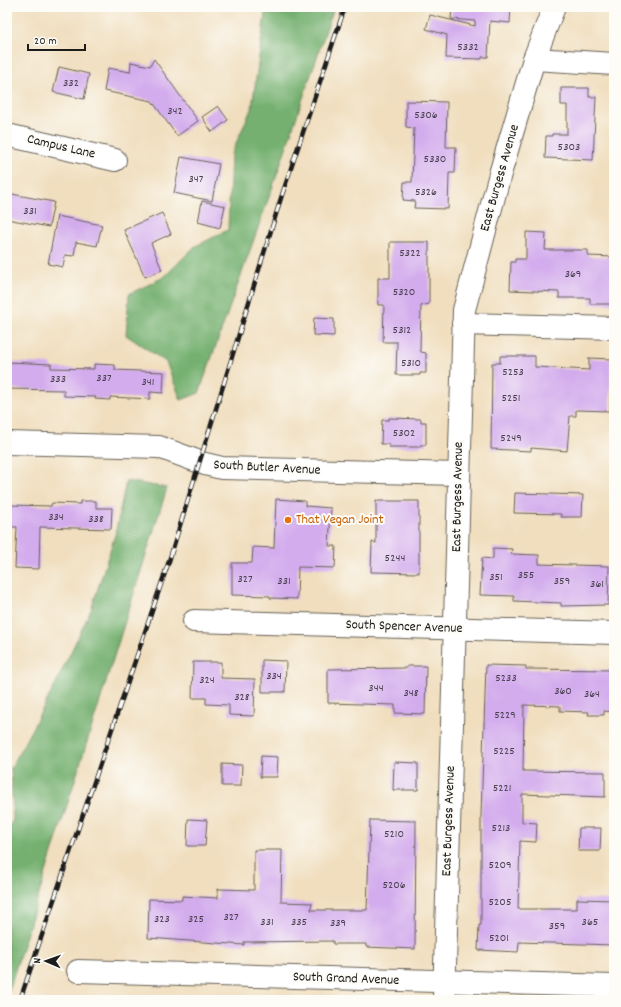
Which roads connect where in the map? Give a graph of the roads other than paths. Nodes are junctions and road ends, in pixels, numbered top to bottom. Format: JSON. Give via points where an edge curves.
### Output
{"nodes":[{"id":1,"x":554,"y":7,"type":"edge"},
{"id":2,"x":534,"y":59,"type":"junction"},
{"id":3,"x":614,"y":64,"type":"edge"},
{"id":4,"x":7,"y":135,"type":"edge"},
{"id":5,"x":115,"y":160,"type":"dead end"},
{"id":6,"x":463,"y":324,"type":"junction"},
{"id":7,"x":614,"y":328,"type":"edge"},
{"id":8,"x":7,"y":443,"type":"edge"},
{"id":9,"x":459,"y":474,"type":"junction"},
{"id":10,"x":194,"y":621,"type":"dead end"},
{"id":11,"x":455,"y":629,"type":"junction"},
{"id":12,"x":614,"y":634,"type":"edge"},
{"id":13,"x":78,"y":971,"type":"dead end"},
{"id":14,"x":614,"y":986,"type":"edge"},
{"id":15,"x":444,"y":991,"type":"edge"}],
"edges":[{"from":1,"to":2,"type":"street","name":"East Burgess Avenue"},
{"from":2,"to":3,"type":"street"},
{"from":2,"to":6,"type":"street","name":"East Burgess Avenue","via":[[493,196],[465,302]]},
{"from":4,"to":5,"type":"street","name":"Campus Lane"},
{"from":6,"to":7,"type":"street"},
{"from":6,"to":9,"type":"street","name":"East Burgess Avenue"},
{"from":8,"to":9,"type":"street","name":"South Butler Avenue","via":[[159,447],[222,468]]},
{"from":9,"to":11,"type":"street","name":"East Burgess Avenue"},
{"from":10,"to":11,"type":"street","name":"South Spencer Avenue"},
{"from":11,"to":12,"type":"street","name":"South Spencer Avenue"},
{"from":11,"to":15,"type":"street","name":"East Burgess Avenue"},
{"from":13,"to":15,"type":"street","name":"South Grand Avenue"},
{"from":14,"to":15,"type":"street","name":"South Grand Avenue"}]}
